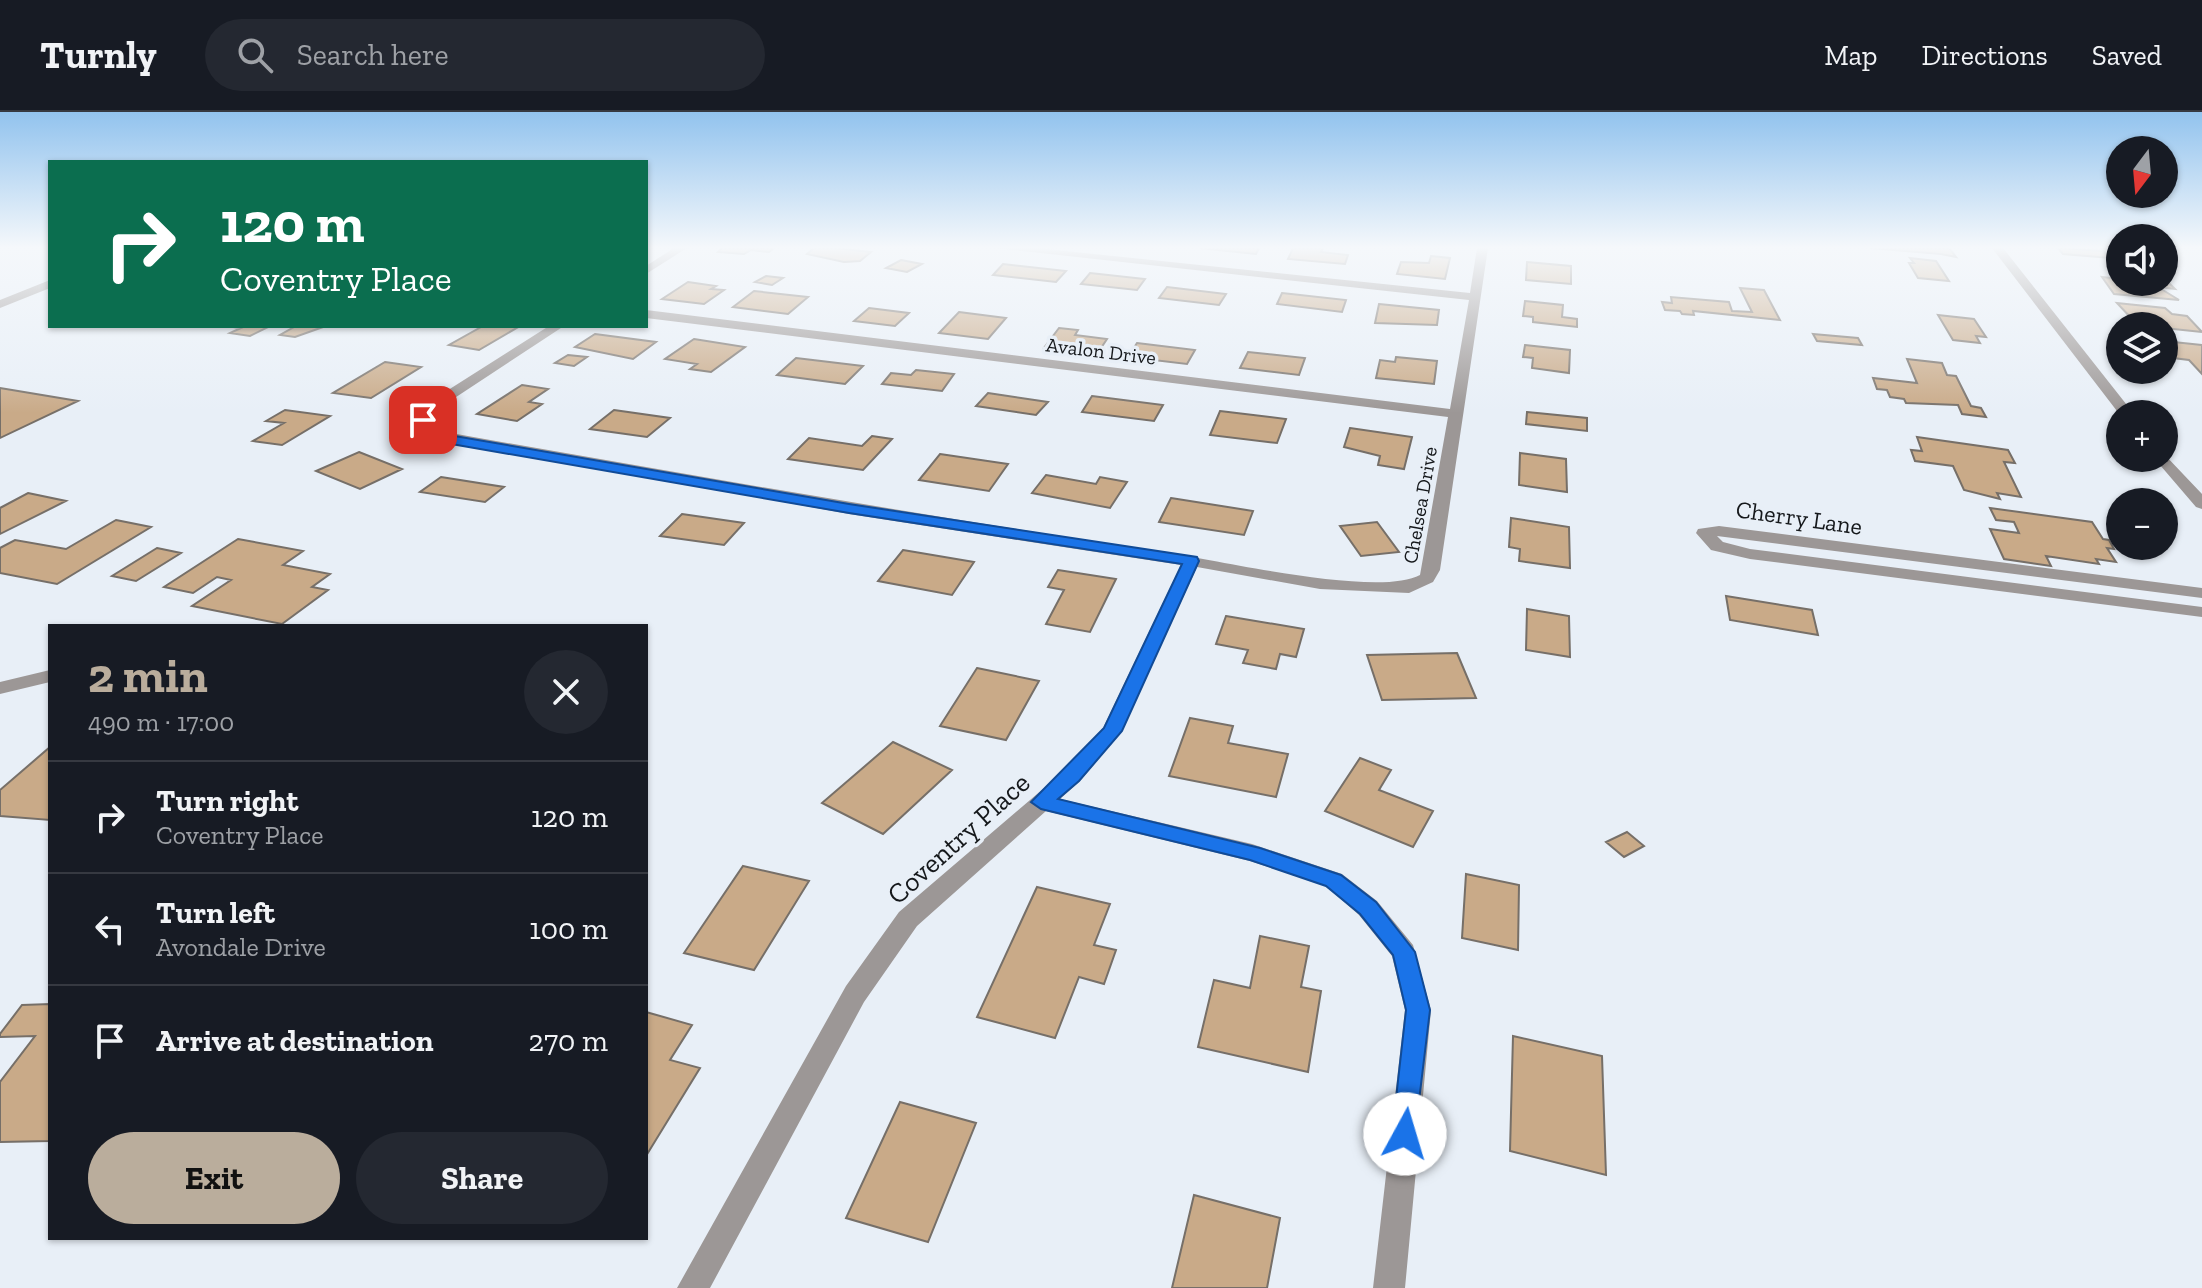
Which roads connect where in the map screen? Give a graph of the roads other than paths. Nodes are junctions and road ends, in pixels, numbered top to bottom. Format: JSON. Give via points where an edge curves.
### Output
{"nodes":[{"id":1,"x":1472,"y":303,"type":"edge"},
{"id":2,"x":2040,"y":303,"type":"edge"},
{"id":3,"x":648,"y":314,"type":"edge"},
{"id":4,"x":555,"y":328,"type":"edge"},
{"id":5,"x":2116,"y":400,"type":"edge"},
{"id":6,"x":1455,"y":414,"type":"junction"},
{"id":7,"x":2174,"y":472,"type":"edge"},
{"id":8,"x":2202,"y":504,"type":"edge"},
{"id":9,"x":1191,"y":561,"type":"junction"},
{"id":10,"x":2202,"y":593,"type":"edge"},
{"id":11,"x":2202,"y":612,"type":"edge"},
{"id":12,"x":48,"y":676,"type":"edge"},
{"id":13,"x":0,"y":688,"type":"edge"},
{"id":14,"x":1041,"y":802,"type":"junction"},
{"id":15,"x":693,"y":1288,"type":"edge"},
{"id":16,"x":1389,"y":1288,"type":"edge"}],
"edges":[{"from":1,"to":6,"type":"street","name":"Chelsea Drive"},
{"from":2,"to":5,"type":"street"},
{"from":3,"to":6,"type":"street","name":"Avalon Drive"},
{"from":4,"to":9,"type":"street","via":[[426,413],[428,433],[849,509]]},
{"from":6,"to":9,"type":"street","name":"Chelsea Drive","via":[[1427,578],[1392,590],[1320,584]]},
{"from":7,"to":8,"type":"street"},
{"from":9,"to":14,"type":"street","name":"Coventry Place","via":[[1112,731]]},
{"from":10,"to":11,"type":"street","name":"Cherry Lane","via":[[1704,533],[1717,546],[1750,554]]},
{"from":12,"to":13,"type":"street"},
{"from":14,"to":15,"type":"street","name":"Coventry Place","via":[[908,919],[855,994]]},
{"from":14,"to":16,"type":"street","via":[[1252,853],[1334,880],[1368,908],[1404,952],[1418,1010]]}]}
